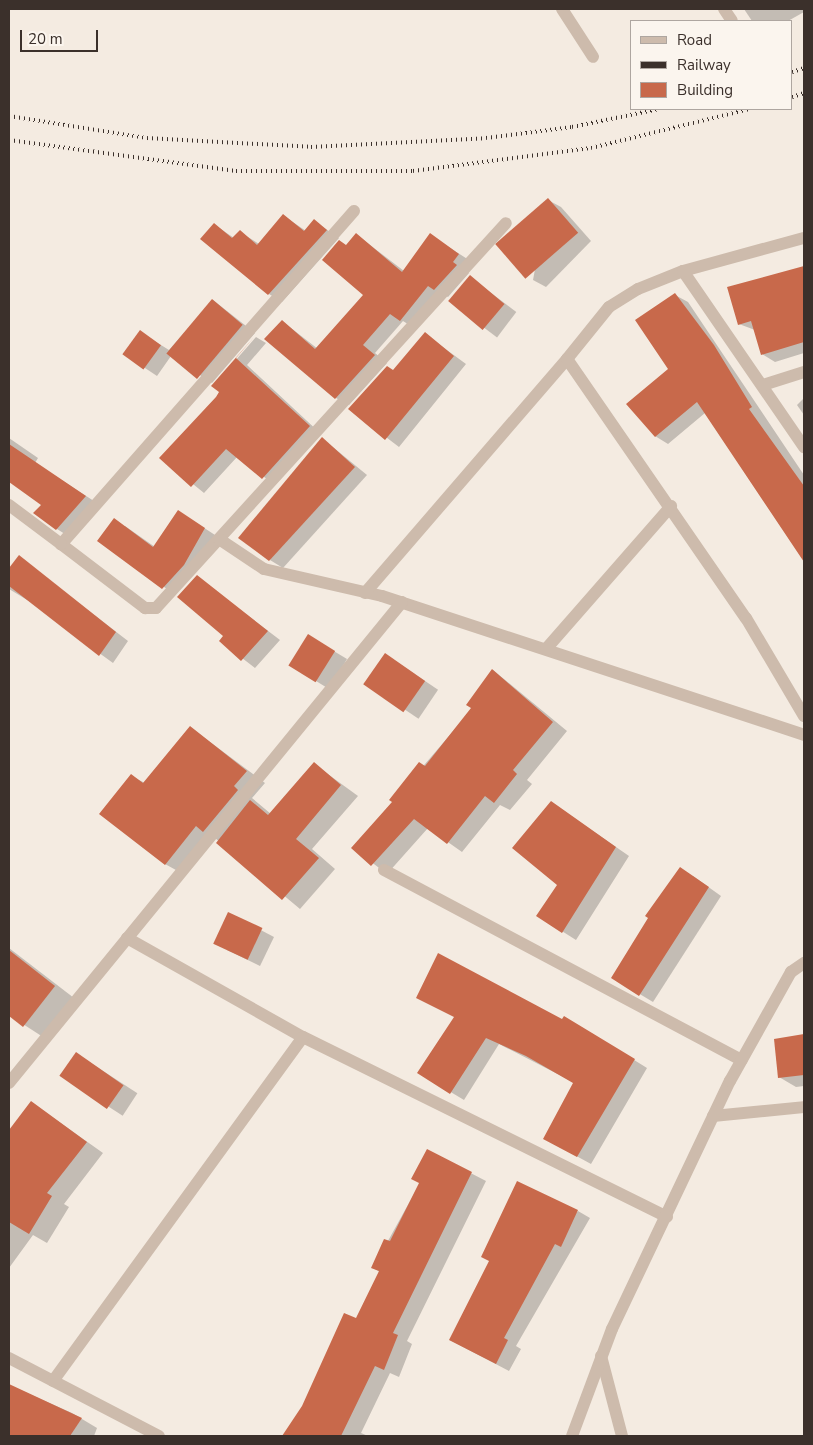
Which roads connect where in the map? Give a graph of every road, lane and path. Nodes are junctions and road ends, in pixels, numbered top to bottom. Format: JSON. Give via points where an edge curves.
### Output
{"nodes":[{"id":1,"x":562,"y":9,"type":"edge"},
{"id":2,"x":724,"y":9,"type":"edge"},
{"id":3,"x":731,"y":20,"type":"edge"},
{"id":4,"x":594,"y":57,"type":"dead end"},
{"id":5,"x":354,"y":211,"type":"dead end"},
{"id":6,"x":506,"y":223,"type":"dead end"},
{"id":7,"x":804,"y":238,"type":"edge"},
{"id":8,"x":683,"y":271,"type":"junction"},
{"id":9,"x":567,"y":359,"type":"junction"},
{"id":10,"x":804,"y":372,"type":"edge"},
{"id":11,"x":763,"y":385,"type":"junction"},
{"id":12,"x":804,"y":447,"type":"edge"},
{"id":13,"x":9,"y":505,"type":"edge"},
{"id":14,"x":670,"y":506,"type":"junction"},
{"id":15,"x":219,"y":539,"type":"junction"},
{"id":16,"x":61,"y":544,"type":"junction"},
{"id":17,"x":365,"y":593,"type":"junction"},
{"id":18,"x":402,"y":602,"type":"junction"},
{"id":19,"x":546,"y":649,"type":"junction"},
{"id":20,"x":804,"y":716,"type":"edge"},
{"id":21,"x":804,"y":735,"type":"edge"},
{"id":22,"x":384,"y":870,"type":"dead end"},
{"id":23,"x":127,"y":938,"type":"junction"},
{"id":24,"x":804,"y":962,"type":"edge"},
{"id":25,"x":303,"y":1037,"type":"junction"},
{"id":26,"x":742,"y":1060,"type":"junction"},
{"id":27,"x":9,"y":1083,"type":"edge"},
{"id":28,"x":804,"y":1108,"type":"edge"},
{"id":29,"x":714,"y":1116,"type":"junction"},
{"id":30,"x":667,"y":1217,"type":"junction"},
{"id":31,"x":602,"y":1356,"type":"junction"},
{"id":32,"x":9,"y":1358,"type":"edge"},
{"id":33,"x":53,"y":1380,"type":"junction"},
{"id":34,"x":159,"y":1436,"type":"edge"},
{"id":35,"x":572,"y":1436,"type":"edge"},
{"id":36,"x":622,"y":1436,"type":"edge"}],
"edges":[{"from":1,"to":4,"type":"street"},
{"from":2,"to":3,"type":"street"},
{"from":5,"to":16,"type":"street"},
{"from":6,"to":15,"type":"street"},
{"from":7,"to":8,"type":"street"},
{"from":8,"to":9,"type":"street","via":[[638,288],[610,308]]},
{"from":8,"to":11,"type":"street"},
{"from":9,"to":14,"type":"street"},
{"from":9,"to":17,"type":"street"},
{"from":10,"to":11,"type":"street"},
{"from":11,"to":12,"type":"street"},
{"from":13,"to":16,"type":"street"},
{"from":14,"to":19,"type":"street"},
{"from":14,"to":20,"type":"street"},
{"from":15,"to":16,"type":"street","via":[[153,610]]},
{"from":15,"to":17,"type":"street","via":[[264,569]]},
{"from":17,"to":18,"type":"street"},
{"from":18,"to":19,"type":"street"},
{"from":18,"to":23,"type":"street"},
{"from":19,"to":21,"type":"street"},
{"from":22,"to":26,"type":"street"},
{"from":23,"to":25,"type":"street"},
{"from":23,"to":27,"type":"street"},
{"from":24,"to":26,"type":"street","via":[[791,972]]},
{"from":25,"to":30,"type":"street"},
{"from":25,"to":33,"type":"street"},
{"from":26,"to":29,"type":"street"},
{"from":28,"to":29,"type":"street"},
{"from":29,"to":30,"type":"street"},
{"from":30,"to":31,"type":"street"},
{"from":31,"to":35,"type":"street"},
{"from":31,"to":36,"type":"street"},
{"from":32,"to":33,"type":"street"},
{"from":33,"to":34,"type":"street"}]}
